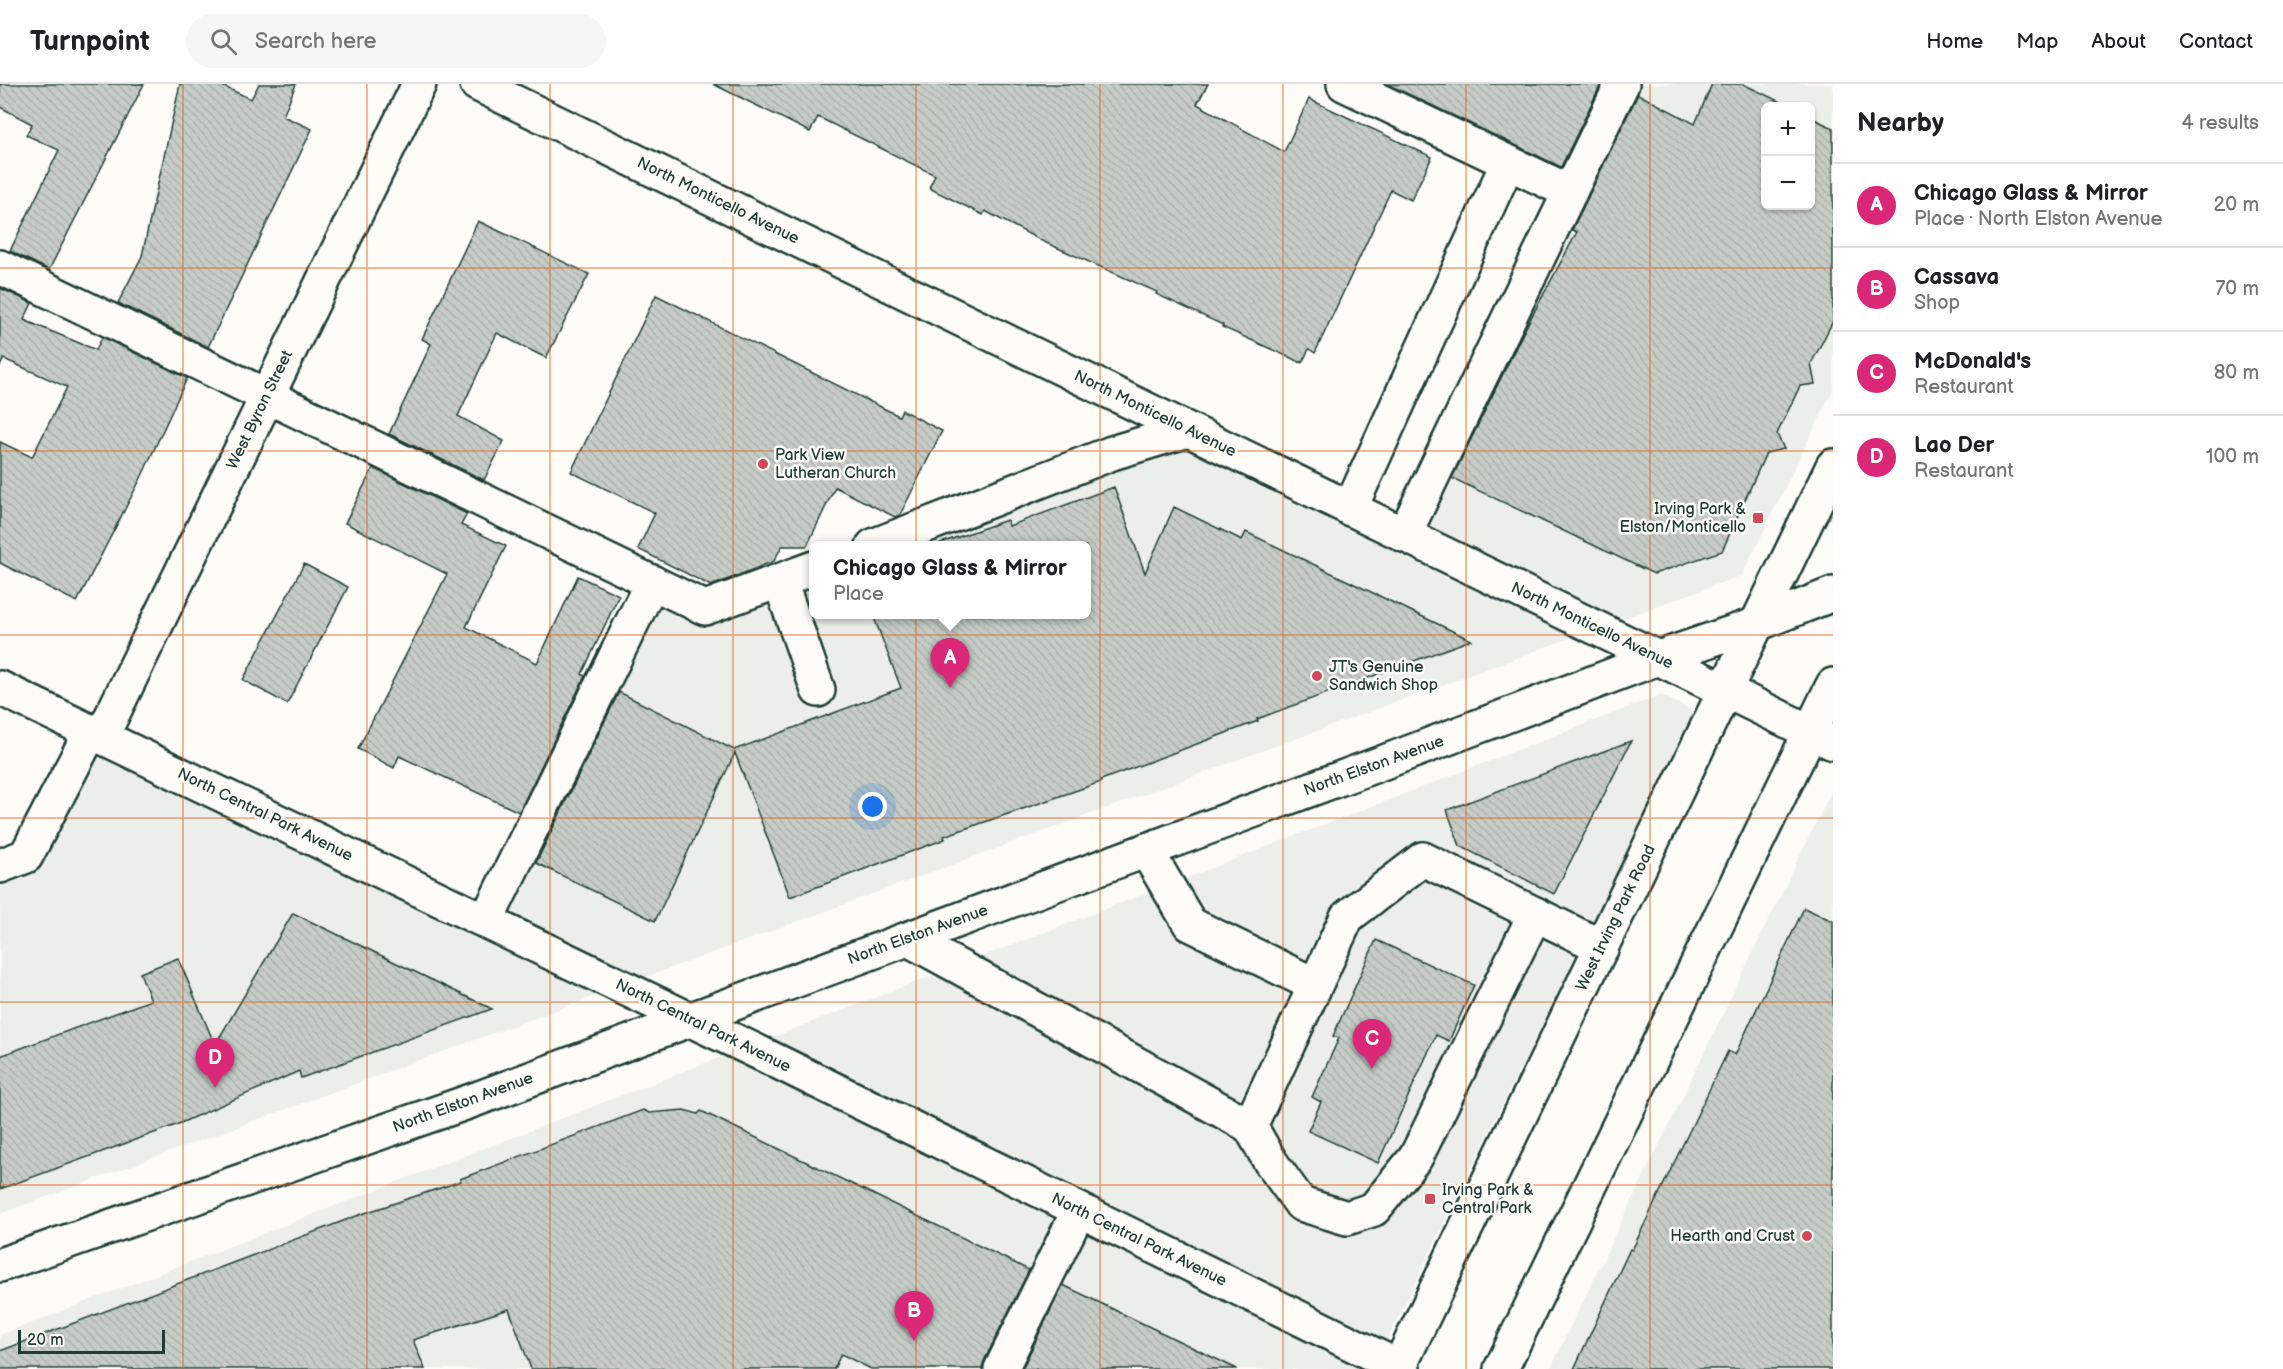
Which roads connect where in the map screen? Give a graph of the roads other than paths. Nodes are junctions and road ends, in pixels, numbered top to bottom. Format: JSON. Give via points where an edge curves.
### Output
{"nodes":[{"id":1,"x":419,"y":84,"type":"edge"},
{"id":2,"x":477,"y":84,"type":"edge"},
{"id":3,"x":1344,"y":84,"type":"edge"},
{"id":4,"x":1622,"y":84,"type":"edge"},
{"id":5,"x":1508,"y":162,"type":"junction"},
{"id":6,"x":1570,"y":192,"type":"junction"},
{"id":7,"x":0,"y":267,"type":"edge"},
{"id":8,"x":267,"y":396,"type":"junction"},
{"id":9,"x":1188,"y":430,"type":"junction"},
{"id":10,"x":1833,"y":466,"type":"edge"},
{"id":11,"x":1350,"y":509,"type":"junction"},
{"id":12,"x":1404,"y":535,"type":"junction"},
{"id":13,"x":886,"y":541,"type":"edge"},
{"id":14,"x":809,"y":570,"type":"edge"},
{"id":15,"x":780,"y":581,"type":"junction"},
{"id":16,"x":652,"y":582,"type":"junction"},
{"id":17,"x":1833,"y":594,"type":"edge"},
{"id":18,"x":1757,"y":624,"type":"junction"},
{"id":19,"x":1658,"y":658,"type":"junction"},
{"id":20,"x":1833,"y":685,"type":"edge"},
{"id":21,"x":0,"y":688,"type":"edge"},
{"id":22,"x":818,"y":690,"type":"dead end"},
{"id":23,"x":1725,"y":691,"type":"junction"},
{"id":24,"x":96,"y":734,"type":"junction"},
{"id":25,"x":1822,"y":738,"type":"edge"},
{"id":26,"x":1146,"y":850,"type":"junction"},
{"id":27,"x":0,"y":866,"type":"edge"},
{"id":28,"x":1535,"y":914,"type":"junction"},
{"id":29,"x":486,"y":921,"type":"junction"},
{"id":30,"x":908,"y":939,"type":"junction"},
{"id":31,"x":1602,"y":947,"type":"junction"},
{"id":32,"x":1315,"y":986,"type":"junction"},
{"id":33,"x":689,"y":1019,"type":"junction"},
{"id":34,"x":1250,"y":1126,"type":"junction"},
{"id":35,"x":1080,"y":1210,"type":"junction"},
{"id":36,"x":0,"y":1265,"type":"edge"},
{"id":37,"x":1400,"y":1368,"type":"edge"},
{"id":38,"x":1001,"y":1369,"type":"edge"},
{"id":39,"x":1501,"y":1369,"type":"edge"}],
"edges":[{"from":1,"to":8,"type":"street","name":"West Byron Street"},
{"from":2,"to":9,"type":"street","name":"North Monticello Avenue"},
{"from":3,"to":5,"type":"street"},
{"from":4,"to":6,"type":"street"},
{"from":5,"to":6,"type":"street"},
{"from":5,"to":11,"type":"street"},
{"from":6,"to":12,"type":"street"},
{"from":7,"to":8,"type":"street"},
{"from":8,"to":16,"type":"street"},
{"from":8,"to":24,"type":"street","name":"West Byron Street"},
{"from":9,"to":11,"type":"street","name":"North Monticello Avenue"},
{"from":9,"to":13,"type":"street","via":[[1112,453]]},
{"from":10,"to":18,"type":"street","name":"West Irving Park Road"},
{"from":11,"to":12,"type":"street","name":"North Monticello Avenue"},
{"from":12,"to":19,"type":"street","name":"North Monticello Avenue"},
{"from":14,"to":15,"type":"street"},
{"from":15,"to":16,"type":"street","via":[[705,608]]},
{"from":15,"to":22,"type":"street"},
{"from":16,"to":29,"type":"street"},
{"from":17,"to":18,"type":"street","name":"North Elston Avenue"},
{"from":18,"to":19,"type":"street","name":"North Elston Avenue"},
{"from":18,"to":23,"type":"street","name":"West Irving Park Road"},
{"from":19,"to":23,"type":"street","name":"North Monticello Avenue"},
{"from":19,"to":26,"type":"street","name":"North Elston Avenue"},
{"from":20,"to":25,"type":"street"},
{"from":21,"to":24,"type":"street","name":"North Central Park Avenue"},
{"from":23,"to":25,"type":"street","name":"North Monticello Avenue"},
{"from":23,"to":31,"type":"street","name":"West Irving Park Road"},
{"from":24,"to":27,"type":"street","name":"West Byron Street","via":[[26,856]]},
{"from":24,"to":29,"type":"street","name":"North Central Park Avenue"},
{"from":25,"to":39,"type":"street"},
{"from":26,"to":30,"type":"street","name":"North Elston Avenue"},
{"from":26,"to":32,"type":"street","via":[[1191,924]]},
{"from":28,"to":31,"type":"street"},
{"from":28,"to":32,"type":"street","via":[[1423,859],[1347,917]]},
{"from":28,"to":34,"type":"street","via":[[1416,1157],[1374,1209],[1347,1218],[1301,1204]]},
{"from":29,"to":33,"type":"street","name":"North Central Park Avenue"},
{"from":30,"to":33,"type":"street","name":"North Elston Avenue"},
{"from":30,"to":34,"type":"street"},
{"from":31,"to":37,"type":"street","name":"West Irving Park Road"},
{"from":32,"to":34,"type":"street"},
{"from":33,"to":35,"type":"street","name":"North Central Park Avenue"},
{"from":33,"to":36,"type":"street","name":"North Elston Avenue","via":[[471,1101]]},
{"from":35,"to":37,"type":"street","name":"North Central Park Avenue"},
{"from":35,"to":38,"type":"street"}]}
